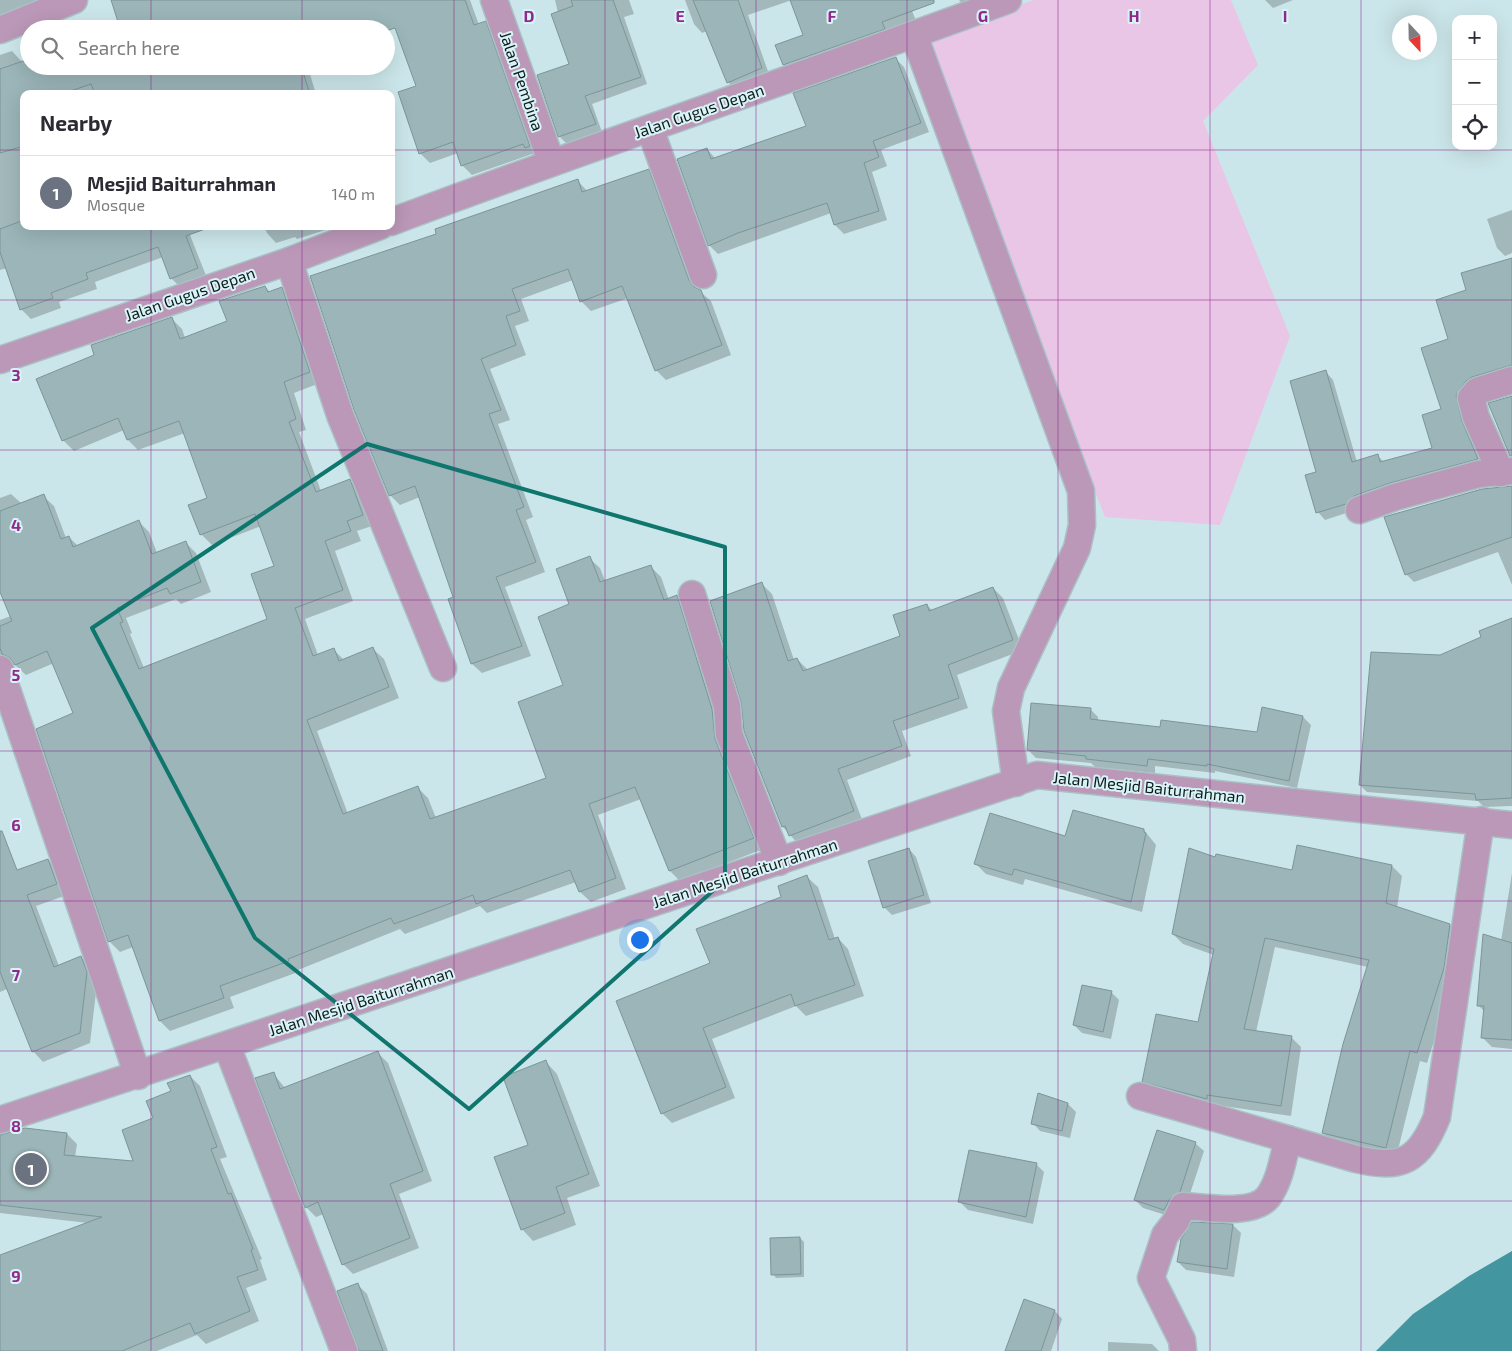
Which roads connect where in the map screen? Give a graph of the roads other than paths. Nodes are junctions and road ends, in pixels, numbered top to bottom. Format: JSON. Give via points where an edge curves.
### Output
{"nodes":[{"id":1,"x":74,"y":0,"type":"edge"},
{"id":2,"x":494,"y":0,"type":"edge"},
{"id":3,"x":1008,"y":0,"type":"edge"},
{"id":4,"x":25,"y":20,"type":"edge"},
{"id":5,"x":20,"y":22,"type":"edge"},
{"id":6,"x":0,"y":30,"type":"edge"},
{"id":7,"x":914,"y":35,"type":"junction"},
{"id":8,"x":650,"y":129,"type":"junction"},
{"id":9,"x":551,"y":162,"type":"junction"},
{"id":10,"x":395,"y":220,"type":"edge"},
{"id":11,"x":369,"y":230,"type":"edge"},
{"id":12,"x":289,"y":260,"type":"junction"},
{"id":13,"x":703,"y":275,"type":"dead end"},
{"id":14,"x":0,"y":360,"type":"edge"},
{"id":15,"x":1512,"y":380,"type":"edge"},
{"id":16,"x":1507,"y":472,"type":"edge"},
{"id":17,"x":1359,"y":510,"type":"dead end"},
{"id":18,"x":692,"y":594,"type":"dead end"},
{"id":19,"x":443,"y":668,"type":"dead end"},
{"id":20,"x":0,"y":669,"type":"edge"},
{"id":21,"x":1016,"y":783,"type":"junction"},
{"id":22,"x":1481,"y":820,"type":"junction"},
{"id":23,"x":1512,"y":825,"type":"edge"},
{"id":24,"x":779,"y":862,"type":"junction"},
{"id":25,"x":226,"y":1046,"type":"junction"},
{"id":26,"x":138,"y":1076,"type":"junction"},
{"id":27,"x":1140,"y":1096,"type":"dead end"},
{"id":28,"x":0,"y":1120,"type":"edge"},
{"id":29,"x":1288,"y":1139,"type":"junction"},
{"id":30,"x":344,"y":1351,"type":"edge"},
{"id":31,"x":1183,"y":1351,"type":"edge"}],
"edges":[{"from":1,"to":4,"type":"street"},
{"from":2,"to":9,"type":"street","name":"Jalan Pembina"},
{"from":3,"to":7,"type":"street","name":"Jalan Gugus Depan"},
{"from":5,"to":6,"type":"street"},
{"from":7,"to":8,"type":"street","name":"Jalan Gugus Depan"},
{"from":7,"to":21,"type":"street","via":[[1081,491],[1082,525],[1077,548],[1010,688],[1006,711]]},
{"from":8,"to":9,"type":"street","name":"Jalan Gugus Depan"},
{"from":8,"to":13,"type":"street"},
{"from":9,"to":10,"type":"street","name":"Jalan Gugus Depan"},
{"from":11,"to":12,"type":"street","name":"Jalan Gugus Depan"},
{"from":12,"to":14,"type":"street","name":"Jalan Gugus Depan"},
{"from":12,"to":19,"type":"street","via":[[340,415]]},
{"from":15,"to":16,"type":"street","via":[[1478,391],[1471,398],[1476,417]]},
{"from":16,"to":17,"type":"street","via":[[1479,474]]},
{"from":18,"to":24,"type":"street","via":[[727,706],[729,734]]},
{"from":20,"to":26,"type":"street"},
{"from":21,"to":22,"type":"street","name":"Jalan Mesjid Baiturrahman","via":[[1037,776]]},
{"from":21,"to":24,"type":"street","name":"Jalan Mesjid Baiturrahman"},
{"from":22,"to":23,"type":"street","name":"Jalan Mesjid Baiturrahman"},
{"from":22,"to":29,"type":"street","via":[[1437,1117],[1428,1140],[1409,1158],[1381,1165]]},
{"from":24,"to":25,"type":"street","name":"Jalan Mesjid Baiturrahman"},
{"from":25,"to":26,"type":"street","name":"Jalan Mesjid Baiturrahman"},
{"from":25,"to":30,"type":"street"},
{"from":26,"to":28,"type":"street","name":"Jalan Mesjid Baiturrahman"},
{"from":27,"to":29,"type":"street"},
{"from":29,"to":31,"type":"street","via":[[1280,1173],[1267,1198],[1244,1209],[1183,1206],[1165,1235],[1151,1278],[1182,1340]]}]}
